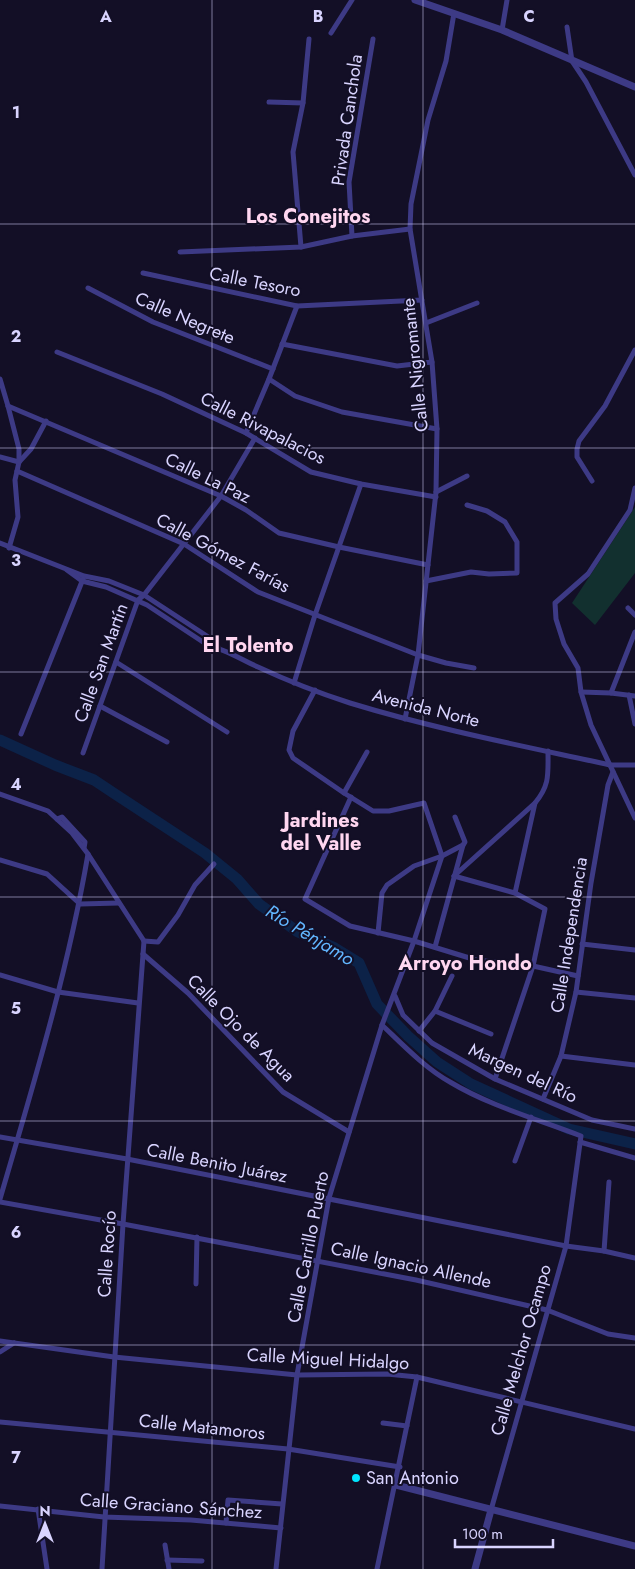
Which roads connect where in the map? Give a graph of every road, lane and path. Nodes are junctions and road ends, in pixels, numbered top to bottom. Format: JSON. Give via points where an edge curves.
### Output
{"nodes":[{"id":1,"x":352,"y":0,"type":"edge"},
{"id":2,"x":415,"y":0,"type":"edge"},
{"id":3,"x":507,"y":0,"type":"edge"},
{"id":4,"x":454,"y":13,"type":"junction"},
{"id":5,"x":567,"y":27,"type":"dead end"},
{"id":6,"x":502,"y":30,"type":"junction"},
{"id":7,"x":331,"y":33,"type":"dead end"},
{"id":8,"x":309,"y":38,"type":"dead end"},
{"id":9,"x":373,"y":38,"type":"dead end"},
{"id":10,"x":572,"y":61,"type":"junction"},
{"id":11,"x":635,"y":87,"type":"edge"},
{"id":12,"x":270,"y":102,"type":"dead end"},
{"id":13,"x":303,"y":103,"type":"junction"},
{"id":14,"x":635,"y":175,"type":"edge"},
{"id":15,"x":410,"y":229,"type":"junction"},
{"id":16,"x":352,"y":236,"type":"junction"},
{"id":17,"x":301,"y":247,"type":"junction"},
{"id":18,"x":180,"y":252,"type":"dead end"},
{"id":19,"x":143,"y":273,"type":"dead end"},
{"id":20,"x":88,"y":288,"type":"dead end"},
{"id":21,"x":422,"y":300,"type":"junction"},
{"id":22,"x":478,"y":303,"type":"dead end"},
{"id":23,"x":297,"y":306,"type":"junction"},
{"id":24,"x":426,"y":322,"type":"junction"},
{"id":25,"x":282,"y":344,"type":"junction"},
{"id":26,"x":635,"y":350,"type":"edge"},
{"id":27,"x":56,"y":352,"type":"dead end"},
{"id":28,"x":432,"y":362,"type":"junction"},
{"id":29,"x":273,"y":369,"type":"junction"},
{"id":30,"x":0,"y":379,"type":"edge"},
{"id":31,"x":269,"y":380,"type":"junction"},
{"id":32,"x":8,"y":406,"type":"junction"},
{"id":33,"x":46,"y":421,"type":"junction"},
{"id":34,"x":436,"y":429,"type":"junction"},
{"id":35,"x":246,"y":433,"type":"junction"},
{"id":36,"x":255,"y":438,"type":"junction"},
{"id":37,"x":0,"y":457,"type":"edge"},
{"id":38,"x":19,"y":462,"type":"junction"},
{"id":39,"x":17,"y":471,"type":"junction"},
{"id":40,"x":467,"y":476,"type":"dead end"},
{"id":41,"x":592,"y":481,"type":"dead end"},
{"id":42,"x":361,"y":484,"type":"junction"},
{"id":43,"x":635,"y":488,"type":"edge"},
{"id":44,"x":436,"y":495,"type":"junction"},
{"id":45,"x":220,"y":496,"type":"junction"},
{"id":46,"x":467,"y":505,"type":"dead end"},
{"id":47,"x":184,"y":544,"type":"junction"},
{"id":48,"x":1,"y":546,"type":"edge"},
{"id":49,"x":339,"y":547,"type":"junction"},
{"id":50,"x":9,"y":548,"type":"junction"},
{"id":51,"x":428,"y":565,"type":"junction"},
{"id":52,"x":83,"y":578,"type":"junction"},
{"id":53,"x":426,"y":581,"type":"junction"},
{"id":54,"x":144,"y":595,"type":"junction"},
{"id":55,"x":138,"y":600,"type":"junction"},
{"id":56,"x":628,"y":608,"type":"dead end"},
{"id":57,"x":315,"y":615,"type":"junction"},
{"id":58,"x":635,"y":616,"type":"edge"},
{"id":59,"x":635,"y":632,"type":"edge"},
{"id":60,"x":218,"y":648,"type":"junction"},
{"id":61,"x":418,"y":655,"type":"junction"},
{"id":62,"x":116,"y":662,"type":"junction"},
{"id":63,"x":474,"y":668,"type":"dead end"},
{"id":64,"x":294,"y":683,"type":"junction"},
{"id":65,"x":314,"y":690,"type":"junction"},
{"id":66,"x":581,"y":692,"type":"junction"},
{"id":67,"x":611,"y":693,"type":"junction"},
{"id":68,"x":632,"y":695,"type":"edge"},
{"id":69,"x":100,"y":706,"type":"junction"},
{"id":70,"x":405,"y":719,"type":"junction"},
{"id":71,"x":635,"y":724,"type":"edge"},
{"id":72,"x":227,"y":732,"type":"dead end"},
{"id":73,"x":21,"y":734,"type":"dead end"},
{"id":74,"x":167,"y":742,"type":"dead end"},
{"id":75,"x":548,"y":751,"type":"junction"},
{"id":76,"x":367,"y":752,"type":"dead end"},
{"id":77,"x":83,"y":753,"type":"dead end"},
{"id":78,"x":635,"y":764,"type":"edge"},
{"id":79,"x":610,"y":765,"type":"junction"},
{"id":80,"x":613,"y":772,"type":"junction"},
{"id":81,"x":344,"y":793,"type":"junction"},
{"id":82,"x":0,"y":794,"type":"edge"},
{"id":83,"x":351,"y":797,"type":"junction"},
{"id":84,"x":535,"y":803,"type":"junction"},
{"id":85,"x":455,"y":817,"type":"dead end"},
{"id":86,"x":635,"y":818,"type":"edge"},
{"id":87,"x":464,"y":843,"type":"junction"},
{"id":88,"x":88,"y":854,"type":"junction"},
{"id":89,"x":442,"y":856,"type":"junction"},
{"id":90,"x":0,"y":860,"type":"edge"},
{"id":91,"x":214,"y":864,"type":"dead end"},
{"id":92,"x":454,"y":876,"type":"junction"},
{"id":93,"x":515,"y":893,"type":"junction"},
{"id":94,"x":119,"y":903,"type":"junction"},
{"id":95,"x":80,"y":904,"type":"junction"},
{"id":96,"x":378,"y":933,"type":"junction"},
{"id":97,"x":144,"y":941,"type":"junction"},
{"id":98,"x":414,"y":941,"type":"junction"},
{"id":99,"x":582,"y":944,"type":"junction"},
{"id":100,"x":435,"y":947,"type":"junction"},
{"id":101,"x":635,"y":950,"type":"edge"},
{"id":102,"x":143,"y":954,"type":"junction"},
{"id":103,"x":533,"y":966,"type":"junction"},
{"id":104,"x":0,"y":975,"type":"edge"},
{"id":105,"x":452,"y":976,"type":"dead end"},
{"id":106,"x":578,"y":976,"type":"junction"},
{"id":107,"x":58,"y":992,"type":"junction"},
{"id":108,"x":576,"y":992,"type":"junction"},
{"id":109,"x":395,"y":996,"type":"junction"},
{"id":110,"x":635,"y":998,"type":"edge"},
{"id":111,"x":138,"y":1003,"type":"junction"},
{"id":112,"x":435,"y":1011,"type":"junction"},
{"id":113,"x":382,"y":1025,"type":"junction"},
{"id":114,"x":419,"y":1031,"type":"junction"},
{"id":115,"x":491,"y":1034,"type":"dead end"},
{"id":116,"x":561,"y":1056,"type":"junction"},
{"id":117,"x":635,"y":1065,"type":"edge"},
{"id":118,"x":495,"y":1079,"type":"junction"},
{"id":119,"x":543,"y":1099,"type":"junction"},
{"id":120,"x":531,"y":1117,"type":"junction"},
{"id":121,"x":635,"y":1129,"type":"edge"},
{"id":122,"x":349,"y":1132,"type":"junction"},
{"id":123,"x":0,"y":1137,"type":"edge"},
{"id":124,"x":18,"y":1139,"type":"junction"},
{"id":125,"x":581,"y":1139,"type":"junction"},
{"id":126,"x":635,"y":1158,"type":"edge"},
{"id":127,"x":128,"y":1159,"type":"junction"},
{"id":128,"x":515,"y":1161,"type":"dead end"},
{"id":129,"x":609,"y":1182,"type":"dead end"},
{"id":130,"x":329,"y":1198,"type":"junction"},
{"id":131,"x":0,"y":1200,"type":"edge"},
{"id":132,"x":123,"y":1224,"type":"junction"},
{"id":133,"x":197,"y":1237,"type":"junction"},
{"id":134,"x":566,"y":1246,"type":"junction"},
{"id":135,"x":604,"y":1251,"type":"junction"},
{"id":136,"x":635,"y":1258,"type":"edge"},
{"id":137,"x":318,"y":1260,"type":"junction"},
{"id":138,"x":196,"y":1284,"type":"dead end"},
{"id":139,"x":547,"y":1310,"type":"junction"},
{"id":140,"x":635,"y":1338,"type":"edge"},
{"id":141,"x":0,"y":1341,"type":"edge"},
{"id":142,"x":15,"y":1343,"type":"junction"},
{"id":143,"x":0,"y":1352,"type":"edge"},
{"id":144,"x":114,"y":1357,"type":"junction"},
{"id":145,"x":297,"y":1375,"type":"junction"},
{"id":146,"x":417,"y":1377,"type":"junction"},
{"id":147,"x":522,"y":1402,"type":"junction"},
{"id":148,"x":0,"y":1422,"type":"edge"},
{"id":149,"x":383,"y":1423,"type":"dead end"},
{"id":150,"x":407,"y":1426,"type":"junction"},
{"id":151,"x":635,"y":1429,"type":"edge"},
{"id":152,"x":109,"y":1432,"type":"junction"},
{"id":153,"x":288,"y":1450,"type":"junction"},
{"id":154,"x":400,"y":1467,"type":"junction"},
{"id":155,"x":396,"y":1485,"type":"junction"},
{"id":156,"x":282,"y":1504,"type":"junction"},
{"id":157,"x":0,"y":1506,"type":"edge"},
{"id":158,"x":38,"y":1509,"type":"junction"},
{"id":159,"x":491,"y":1510,"type":"junction"},
{"id":160,"x":104,"y":1517,"type":"junction"},
{"id":161,"x":226,"y":1523,"type":"junction"},
{"id":162,"x":281,"y":1528,"type":"junction"},
{"id":163,"x":165,"y":1545,"type":"dead end"},
{"id":164,"x":635,"y":1546,"type":"edge"},
{"id":165,"x":168,"y":1560,"type":"junction"},
{"id":166,"x":202,"y":1561,"type":"dead end"},
{"id":167,"x":47,"y":1569,"type":"edge"},
{"id":168,"x":102,"y":1569,"type":"edge"},
{"id":169,"x":169,"y":1569,"type":"edge"},
{"id":170,"x":276,"y":1569,"type":"edge"},
{"id":171,"x":377,"y":1569,"type":"edge"},
{"id":172,"x":476,"y":1569,"type":"edge"}],
"edges":[{"from":1,"to":7,"type":"street"},
{"from":2,"to":4,"type":"street"},
{"from":3,"to":6,"type":"street"},
{"from":4,"to":6,"type":"street"},
{"from":4,"to":15,"type":"street","name":"Calle Nigromante","via":[[446,61],[424,138],[411,204]]},
{"from":5,"to":10,"type":"street"},
{"from":6,"to":10,"type":"street"},
{"from":8,"to":13,"type":"street"},
{"from":9,"to":16,"type":"street","name":"Privada Canchola","via":[[349,182]]},
{"from":10,"to":11,"type":"street"},
{"from":10,"to":14,"type":"street"},
{"from":12,"to":13,"type":"street"},
{"from":13,"to":17,"type":"street","via":[[293,152]]},
{"from":15,"to":16,"type":"street"},
{"from":15,"to":21,"type":"street","name":"Calle Nigromante"},
{"from":16,"to":17,"type":"street"},
{"from":17,"to":18,"type":"street"},
{"from":19,"to":23,"type":"street","name":"Calle Tesoro"},
{"from":20,"to":29,"type":"street","name":"Calle Negrete","via":[[153,322]]},
{"from":21,"to":23,"type":"street","name":"Calle Tesoro"},
{"from":21,"to":24,"type":"street","name":"Calle Nigromante"},
{"from":22,"to":24,"type":"street"},
{"from":23,"to":25,"type":"street"},
{"from":24,"to":28,"type":"street","name":"Calle Nigromante"},
{"from":25,"to":28,"type":"street","via":[[397,366]]},
{"from":25,"to":29,"type":"street"},
{"from":26,"to":41,"type":"street","via":[[605,406],[579,441],[577,457]]},
{"from":27,"to":35,"type":"street","name":"Calle Rivapalacios","via":[[162,394]]},
{"from":28,"to":34,"type":"street","name":"Calle Nigromante"},
{"from":29,"to":31,"type":"street"},
{"from":30,"to":32,"type":"street"},
{"from":31,"to":34,"type":"street","via":[[295,396],[342,412]]},
{"from":31,"to":35,"type":"street"},
{"from":32,"to":33,"type":"street","name":"Calle La Paz"},
{"from":32,"to":38,"type":"street","via":[[19,449]]},
{"from":33,"to":38,"type":"street","via":[[31,449]]},
{"from":33,"to":45,"type":"street","name":"Calle La Paz"},
{"from":34,"to":44,"type":"street","name":"Calle Nigromante"},
{"from":35,"to":36,"type":"street","name":"Calle Rivapalacios"},
{"from":36,"to":42,"type":"street","name":"Calle Rivapalacios","via":[[311,472]]},
{"from":36,"to":45,"type":"street","name":"Calle San Martín"},
{"from":37,"to":38,"type":"street"},
{"from":38,"to":39,"type":"street"},
{"from":39,"to":47,"type":"street","name":"Calle Gómez Farías"},
{"from":39,"to":50,"type":"street","via":[[18,517]]},
{"from":40,"to":44,"type":"street"},
{"from":42,"to":44,"type":"street","name":"Calle Rivapalacios"},
{"from":42,"to":49,"type":"street"},
{"from":43,"to":66,"type":"street","via":[[630,510],[588,574],[555,603],[564,644],[578,668]]},
{"from":44,"to":51,"type":"street","name":"Calle Nigromante"},
{"from":45,"to":47,"type":"street","name":"Calle San Martín"},
{"from":45,"to":49,"type":"street","name":"Calle La Paz","via":[[278,533]]},
{"from":46,"to":53,"type":"street","via":[[487,511],[505,522],[517,542],[517,573],[471,572]]},
{"from":47,"to":54,"type":"street","name":"Calle San Martín"},
{"from":47,"to":57,"type":"street","name":"Calle Gómez Farías","via":[[258,592]]},
{"from":48,"to":50,"type":"street","name":"Avenida Norte"},
{"from":49,"to":51,"type":"street","name":"Calle La Paz"},
{"from":49,"to":57,"type":"street"},
{"from":50,"to":52,"type":"street","name":"Avenida Norte"},
{"from":51,"to":53,"type":"street","name":"Calle Nigromante"},
{"from":52,"to":54,"type":"street","name":"Avenida Norte","via":[[109,581]]},
{"from":52,"to":55,"type":"street","name":"Avenida Norte"},
{"from":52,"to":73,"type":"street"},
{"from":53,"to":61,"type":"street","name":"Calle Nigromante"},
{"from":54,"to":55,"type":"street","name":"Calle San Martín"},
{"from":54,"to":60,"type":"street","name":"Avenida Norte","via":[[213,640]]},
{"from":55,"to":60,"type":"street","name":"Avenida Norte","via":[[209,646]]},
{"from":55,"to":62,"type":"street","name":"Calle San Martín"},
{"from":56,"to":58,"type":"street"},
{"from":57,"to":61,"type":"street","name":"Calle Gómez Farías"},
{"from":57,"to":64,"type":"street"},
{"from":59,"to":67,"type":"street"},
{"from":60,"to":64,"type":"street","name":"Avenida Norte"},
{"from":61,"to":63,"type":"street","name":"Calle Gómez Farías"},
{"from":61,"to":70,"type":"street","name":"Calle Nigromante"},
{"from":62,"to":69,"type":"street","name":"Calle San Martín"},
{"from":62,"to":72,"type":"street"},
{"from":64,"to":65,"type":"street","name":"Avenida Norte"},
{"from":65,"to":70,"type":"street","name":"Avenida Norte"},
{"from":65,"to":81,"type":"street","via":[[292,731],[289,750],[293,758]]},
{"from":66,"to":67,"type":"street"},
{"from":66,"to":79,"type":"street","via":[[591,725]]},
{"from":67,"to":68,"type":"street"},
{"from":68,"to":71,"type":"street"},
{"from":69,"to":74,"type":"street"},
{"from":69,"to":77,"type":"street","name":"Calle San Martín"},
{"from":70,"to":75,"type":"street","name":"Avenida Norte"},
{"from":75,"to":79,"type":"street","name":"Avenida Norte"},
{"from":75,"to":84,"type":"street","via":[[547,784]]},
{"from":76,"to":81,"type":"street"},
{"from":78,"to":79,"type":"street","name":"Avenida Norte"},
{"from":79,"to":80,"type":"street"},
{"from":80,"to":86,"type":"street"},
{"from":80,"to":99,"type":"street","name":"Calle Independencia","via":[[608,785]]},
{"from":81,"to":83,"type":"street"},
{"from":82,"to":88,"type":"street","via":[[48,811],[72,833]]},
{"from":83,"to":89,"type":"street","via":[[373,811],[390,811],[424,803]]},
{"from":83,"to":96,"type":"street","via":[[305,899],[350,926]]},
{"from":84,"to":92,"type":"street"},
{"from":84,"to":93,"type":"street"},
{"from":85,"to":87,"type":"street"},
{"from":87,"to":89,"type":"street"},
{"from":87,"to":92,"type":"street"},
{"from":88,"to":94,"type":"street"},
{"from":88,"to":95,"type":"street"},
{"from":89,"to":96,"type":"street","via":[[414,866],[387,885],[382,893]]},
{"from":89,"to":98,"type":"street","name":"Calle Carrillo Puerto"},
{"from":90,"to":95,"type":"street","via":[[47,874]]},
{"from":91,"to":97,"type":"street","via":[[195,885],[158,942]]},
{"from":92,"to":93,"type":"street"},
{"from":92,"to":100,"type":"street"},
{"from":93,"to":103,"type":"street","via":[[545,908]]},
{"from":94,"to":95,"type":"street"},
{"from":94,"to":97,"type":"street"},
{"from":95,"to":107,"type":"street"},
{"from":96,"to":98,"type":"street"},
{"from":97,"to":102,"type":"street","name":"Calle Rocío"},
{"from":98,"to":100,"type":"street"},
{"from":98,"to":109,"type":"street","name":"Calle Carrillo Puerto"},
{"from":99,"to":101,"type":"street"},
{"from":99,"to":106,"type":"street","name":"Calle Independencia"},
{"from":100,"to":103,"type":"street","via":[[476,960]]},
{"from":102,"to":111,"type":"street","name":"Calle Rocío"},
{"from":102,"to":122,"type":"street","name":"Calle Ojo de Agua","via":[[188,993],[283,1092]]},
{"from":103,"to":106,"type":"street"},
{"from":103,"to":118,"type":"street"},
{"from":104,"to":107,"type":"street"},
{"from":105,"to":112,"type":"street"},
{"from":106,"to":108,"type":"street","name":"Calle Independencia"},
{"from":107,"to":111,"type":"street"},
{"from":107,"to":124,"type":"street"},
{"from":108,"to":110,"type":"street"},
{"from":108,"to":116,"type":"street","name":"Calle Independencia"},
{"from":109,"to":113,"type":"street","name":"Calle Carrillo Puerto"},
{"from":109,"to":114,"type":"street","name":"Margen del Río","via":[[403,1015]]},
{"from":111,"to":127,"type":"street","name":"Calle Rocío"},
{"from":112,"to":114,"type":"street"},
{"from":112,"to":115,"type":"street"},
{"from":113,"to":120,"type":"street","via":[[449,1082]]},
{"from":113,"to":122,"type":"street","name":"Calle Carrillo Puerto"},
{"from":114,"to":118,"type":"street","name":"Margen del Río"},
{"from":116,"to":117,"type":"street"},
{"from":116,"to":119,"type":"street","name":"Calle Independencia"},
{"from":118,"to":119,"type":"street","name":"Margen del Río"},
{"from":119,"to":121,"type":"street","name":"Margen del Río","via":[[592,1120]]},
{"from":120,"to":125,"type":"street"},
{"from":120,"to":128,"type":"street"},
{"from":122,"to":130,"type":"street","name":"Calle Carrillo Puerto"},
{"from":123,"to":124,"type":"street","name":"Calle Benito Juárez"},
{"from":124,"to":127,"type":"street","name":"Calle Benito Juárez"},
{"from":124,"to":131,"type":"street"},
{"from":125,"to":126,"type":"street"},
{"from":125,"to":134,"type":"street","name":"Calle Melchor Ocampo"},
{"from":127,"to":130,"type":"street","name":"Calle Benito Juárez"},
{"from":127,"to":132,"type":"street","name":"Calle Rocío"},
{"from":129,"to":135,"type":"street"},
{"from":130,"to":134,"type":"street","name":"Calle Benito Juárez"},
{"from":130,"to":137,"type":"street","name":"Calle Carrillo Puerto"},
{"from":131,"to":132,"type":"street","name":"Calle Ignacio Allende"},
{"from":132,"to":133,"type":"street","name":"Calle Ignacio Allende"},
{"from":132,"to":144,"type":"street","name":"Calle Rocío"},
{"from":133,"to":137,"type":"street","name":"Calle Ignacio Allende"},
{"from":133,"to":138,"type":"street"},
{"from":134,"to":135,"type":"street","name":"Calle Benito Juárez"},
{"from":134,"to":139,"type":"street","name":"Calle Melchor Ocampo"},
{"from":135,"to":136,"type":"street","name":"Calle Benito Juárez"},
{"from":137,"to":139,"type":"street","name":"Calle Ignacio Allende"},
{"from":137,"to":145,"type":"street","name":"Calle Carrillo Puerto"},
{"from":139,"to":140,"type":"street","name":"Calle Ignacio Allende","via":[[608,1334]]},
{"from":139,"to":147,"type":"street","name":"Calle Melchor Ocampo"},
{"from":141,"to":142,"type":"street","name":"Calle Miguel Hidalgo"},
{"from":142,"to":143,"type":"street"},
{"from":142,"to":144,"type":"street","name":"Calle Miguel Hidalgo"},
{"from":144,"to":145,"type":"street","name":"Calle Miguel Hidalgo"},
{"from":144,"to":152,"type":"street","name":"Calle Rocío"},
{"from":145,"to":146,"type":"street","name":"Calle Miguel Hidalgo"},
{"from":145,"to":153,"type":"street","name":"Calle Carrillo Puerto"},
{"from":146,"to":147,"type":"street","name":"Calle Miguel Hidalgo"},
{"from":146,"to":150,"type":"street"},
{"from":147,"to":151,"type":"street","name":"Calle Miguel Hidalgo"},
{"from":147,"to":159,"type":"street","name":"Calle Melchor Ocampo"},
{"from":148,"to":152,"type":"street","name":"Calle Matamoros"},
{"from":149,"to":150,"type":"street"},
{"from":150,"to":154,"type":"street"},
{"from":152,"to":153,"type":"street","name":"Calle Matamoros"},
{"from":152,"to":160,"type":"street","name":"Calle Rocío"},
{"from":153,"to":154,"type":"street","name":"Calle Matamoros"},
{"from":153,"to":156,"type":"street","name":"Calle Carrillo Puerto"},
{"from":154,"to":155,"type":"street"},
{"from":155,"to":159,"type":"street"},
{"from":155,"to":171,"type":"street"},
{"from":156,"to":161,"type":"street","via":[[228,1500]]},
{"from":156,"to":162,"type":"street","name":"Calle Carrillo Puerto"},
{"from":157,"to":158,"type":"street","name":"Calle Graciano Sánchez"},
{"from":158,"to":160,"type":"street","name":"Calle Graciano Sánchez"},
{"from":158,"to":167,"type":"street"},
{"from":159,"to":164,"type":"street"},
{"from":159,"to":172,"type":"street","name":"Calle Melchor Ocampo"},
{"from":160,"to":161,"type":"street","name":"Calle Graciano Sánchez"},
{"from":160,"to":168,"type":"street","name":"Calle Rocío"},
{"from":161,"to":162,"type":"street","name":"Calle Graciano Sánchez"},
{"from":162,"to":170,"type":"street","name":"Calle Carrillo Puerto"},
{"from":163,"to":165,"type":"street"},
{"from":165,"to":166,"type":"street"},
{"from":165,"to":169,"type":"street"}]}
